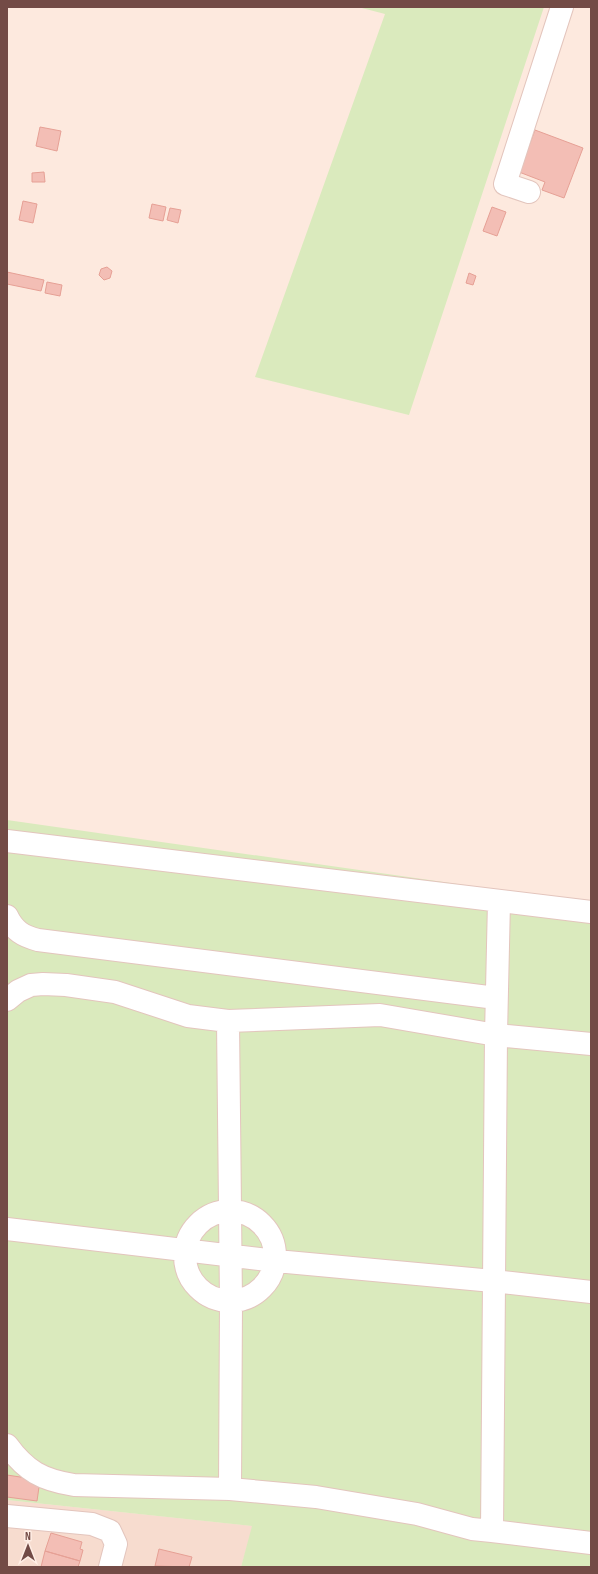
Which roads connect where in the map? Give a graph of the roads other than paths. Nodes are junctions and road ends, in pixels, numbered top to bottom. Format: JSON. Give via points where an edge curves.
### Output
{"nodes":[{"id":1,"x":562,"y":7,"type":"edge"},
{"id":2,"x":529,"y":192,"type":"dead end"},
{"id":3,"x":7,"y":841,"type":"edge"},
{"id":4,"x":499,"y":901,"type":"junction"},
{"id":5,"x":591,"y":912,"type":"edge"},
{"id":6,"x":7,"y":916,"type":"edge"},
{"id":7,"x":496,"y":998,"type":"junction"},
{"id":8,"x":7,"y":1000,"type":"edge"},
{"id":9,"x":228,"y":1021,"type":"junction"},
{"id":10,"x":496,"y":1035,"type":"junction"},
{"id":11,"x":591,"y":1044,"type":"edge"},
{"id":12,"x":228,"y":1211,"type":"junction"},
{"id":13,"x":7,"y":1229,"type":"edge"},
{"id":14,"x":185,"y":1251,"type":"junction"},
{"id":15,"x":229,"y":1256,"type":"junction"},
{"id":16,"x":276,"y":1261,"type":"junction"},
{"id":17,"x":493,"y":1281,"type":"junction"},
{"id":18,"x":591,"y":1292,"type":"edge"},
{"id":19,"x":231,"y":1302,"type":"junction"},
{"id":20,"x":7,"y":1445,"type":"edge"},
{"id":21,"x":230,"y":1489,"type":"junction"},
{"id":22,"x":7,"y":1516,"type":"edge"},
{"id":23,"x":492,"y":1531,"type":"junction"},
{"id":24,"x":591,"y":1543,"type":"edge"},
{"id":25,"x":110,"y":1567,"type":"edge"}],
"edges":[{"from":1,"to":2,"type":"street","via":[[505,184]]},
{"from":3,"to":4,"type":"street"},
{"from":4,"to":5,"type":"street"},
{"from":4,"to":7,"type":"street"},
{"from":6,"to":7,"type":"street","via":[[12,926],[23,936],[38,940]]},
{"from":7,"to":10,"type":"street"},
{"from":8,"to":9,"type":"street","via":[[31,985],[66,985],[114,992],[188,1016]]},
{"from":9,"to":10,"type":"street","via":[[380,1015]]},
{"from":9,"to":12,"type":"street"},
{"from":10,"to":11,"type":"street"},
{"from":10,"to":17,"type":"street"},
{"from":12,"to":14,"type":"street","via":[[216,1213],[200,1223],[188,1238]]},
{"from":12,"to":15,"type":"street"},
{"from":12,"to":16,"type":"street","via":[[242,1212],[264,1225],[271,1236]]},
{"from":13,"to":14,"type":"street"},
{"from":14,"to":15,"type":"street"},
{"from":14,"to":19,"type":"street","via":[[185,1264],[197,1287],[207,1295]]},
{"from":15,"to":16,"type":"street"},
{"from":15,"to":19,"type":"street"},
{"from":16,"to":17,"type":"street"},
{"from":16,"to":19,"type":"street","via":[[266,1285],[256,1294]]},
{"from":17,"to":18,"type":"street"},
{"from":17,"to":23,"type":"street"},
{"from":19,"to":21,"type":"street"},
{"from":20,"to":21,"type":"street","via":[[28,1468],[54,1482],[74,1485]]},
{"from":21,"to":23,"type":"street","via":[[338,1501],[417,1514],[472,1529]]},
{"from":22,"to":25,"type":"street","via":[[92,1524],[110,1531],[116,1544]]},
{"from":23,"to":24,"type":"street"}]}
